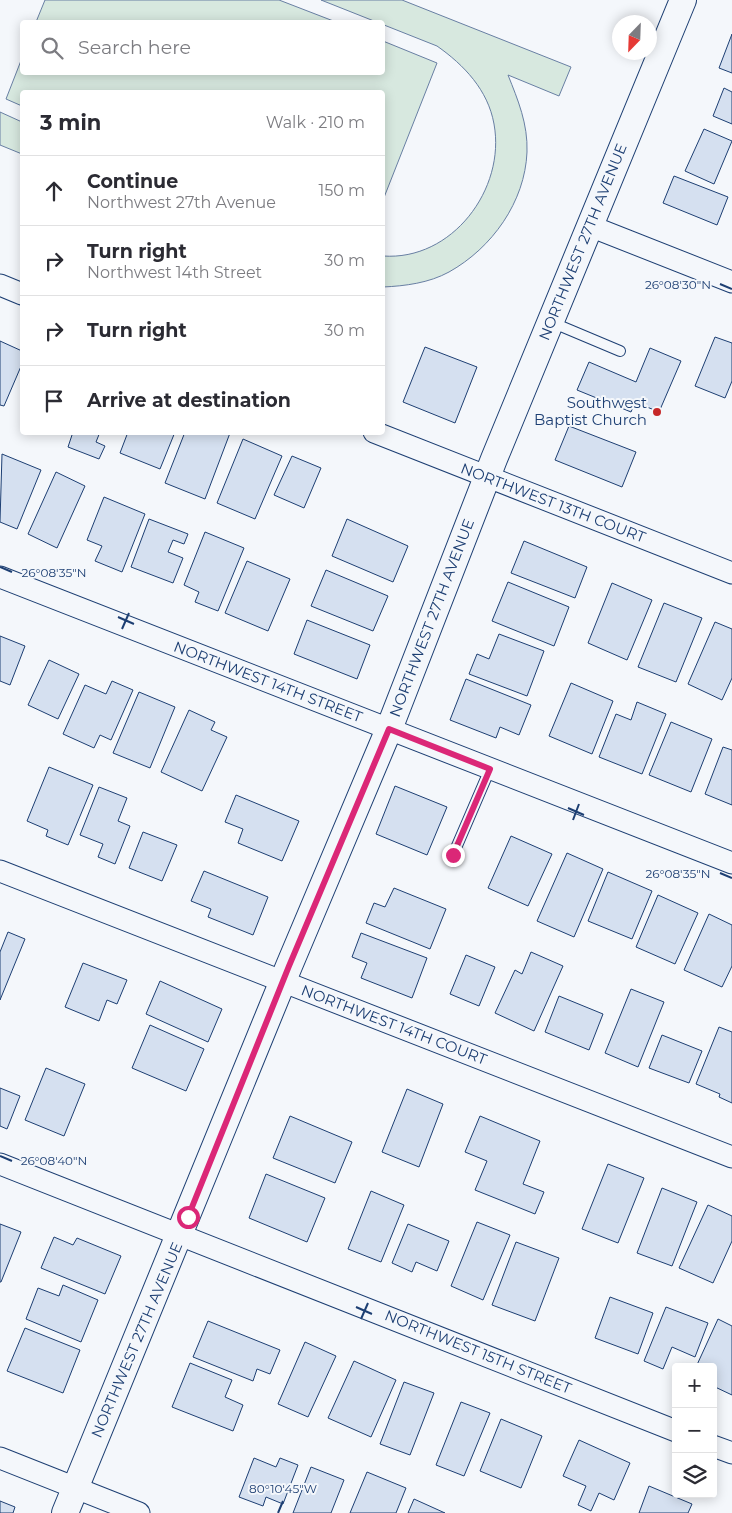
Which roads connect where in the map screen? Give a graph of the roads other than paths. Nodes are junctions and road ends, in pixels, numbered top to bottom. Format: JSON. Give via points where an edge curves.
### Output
{"nodes":[{"id":1,"x":683,"y":0,"type":"edge"},
{"id":2,"x":590,"y":226,"type":"junction"},
{"id":3,"x":732,"y":282,"type":"edge"},
{"id":4,"x":0,"y":285,"type":"edge"},
{"id":5,"x":20,"y":293,"type":"edge"},
{"id":6,"x":550,"y":321,"type":"junction"},
{"id":7,"x":620,"y":351,"type":"dead end"},
{"id":8,"x":381,"y":435,"type":"edge"},
{"id":9,"x":486,"y":477,"type":"junction"},
{"id":10,"x":732,"y":573,"type":"edge"},
{"id":11,"x":0,"y":577,"type":"edge"},
{"id":12,"x":389,"y":729,"type":"junction"},
{"id":13,"x":490,"y":769,"type":"junction"},
{"id":14,"x":453,"y":855,"type":"dead end"},
{"id":15,"x":732,"y":863,"type":"edge"},
{"id":16,"x":0,"y":871,"type":"edge"},
{"id":17,"x":283,"y":982,"type":"junction"},
{"id":18,"x":732,"y":1157,"type":"edge"},
{"id":19,"x":0,"y":1164,"type":"edge"},
{"id":20,"x":181,"y":1235,"type":"junction"},
{"id":21,"x":672,"y":1429,"type":"edge"},
{"id":22,"x":717,"y":1447,"type":"edge"},
{"id":23,"x":732,"y":1453,"type":"edge"},
{"id":24,"x":0,"y":1458,"type":"edge"},
{"id":25,"x":74,"y":1488,"type":"junction"},
{"id":26,"x":65,"y":1513,"type":"edge"},
{"id":27,"x":139,"y":1513,"type":"edge"}],
"edges":[{"from":1,"to":2,"type":"street","name":"NORTHWEST 27TH AVENUE"},
{"from":2,"to":3,"type":"street"},
{"from":2,"to":6,"type":"street","name":"NORTHWEST 27TH AVENUE"},
{"from":4,"to":5,"type":"street"},
{"from":6,"to":7,"type":"lane"},
{"from":6,"to":9,"type":"street","name":"NORTHWEST 27TH AVENUE"},
{"from":8,"to":9,"type":"street","name":"NORTHWEST 13TH COURT"},
{"from":9,"to":10,"type":"street","name":"NORTHWEST 13TH COURT"},
{"from":9,"to":12,"type":"street","name":"NORTHWEST 27TH AVENUE"},
{"from":11,"to":12,"type":"street","name":"NORTHWEST 14TH STREET"},
{"from":12,"to":13,"type":"street","name":"NORTHWEST 14TH STREET"},
{"from":12,"to":17,"type":"street","name":"NORTHWEST 27TH AVENUE"},
{"from":13,"to":14,"type":"lane"},
{"from":13,"to":15,"type":"street","name":"NORTHWEST 14TH STREET"},
{"from":16,"to":17,"type":"street","name":"NORTHWEST 14TH COURT"},
{"from":17,"to":18,"type":"street","name":"NORTHWEST 14TH COURT"},
{"from":17,"to":20,"type":"street","name":"NORTHWEST 27TH AVENUE"},
{"from":19,"to":20,"type":"street","name":"NORTHWEST 15TH STREET"},
{"from":20,"to":21,"type":"street","name":"NORTHWEST 15TH STREET"},
{"from":20,"to":25,"type":"street","name":"NORTHWEST 27TH AVENUE"},
{"from":22,"to":23,"type":"street"},
{"from":24,"to":25,"type":"street"},
{"from":25,"to":26,"type":"street","name":"NORTHWEST 27TH AVENUE"},
{"from":25,"to":27,"type":"street"}]}
